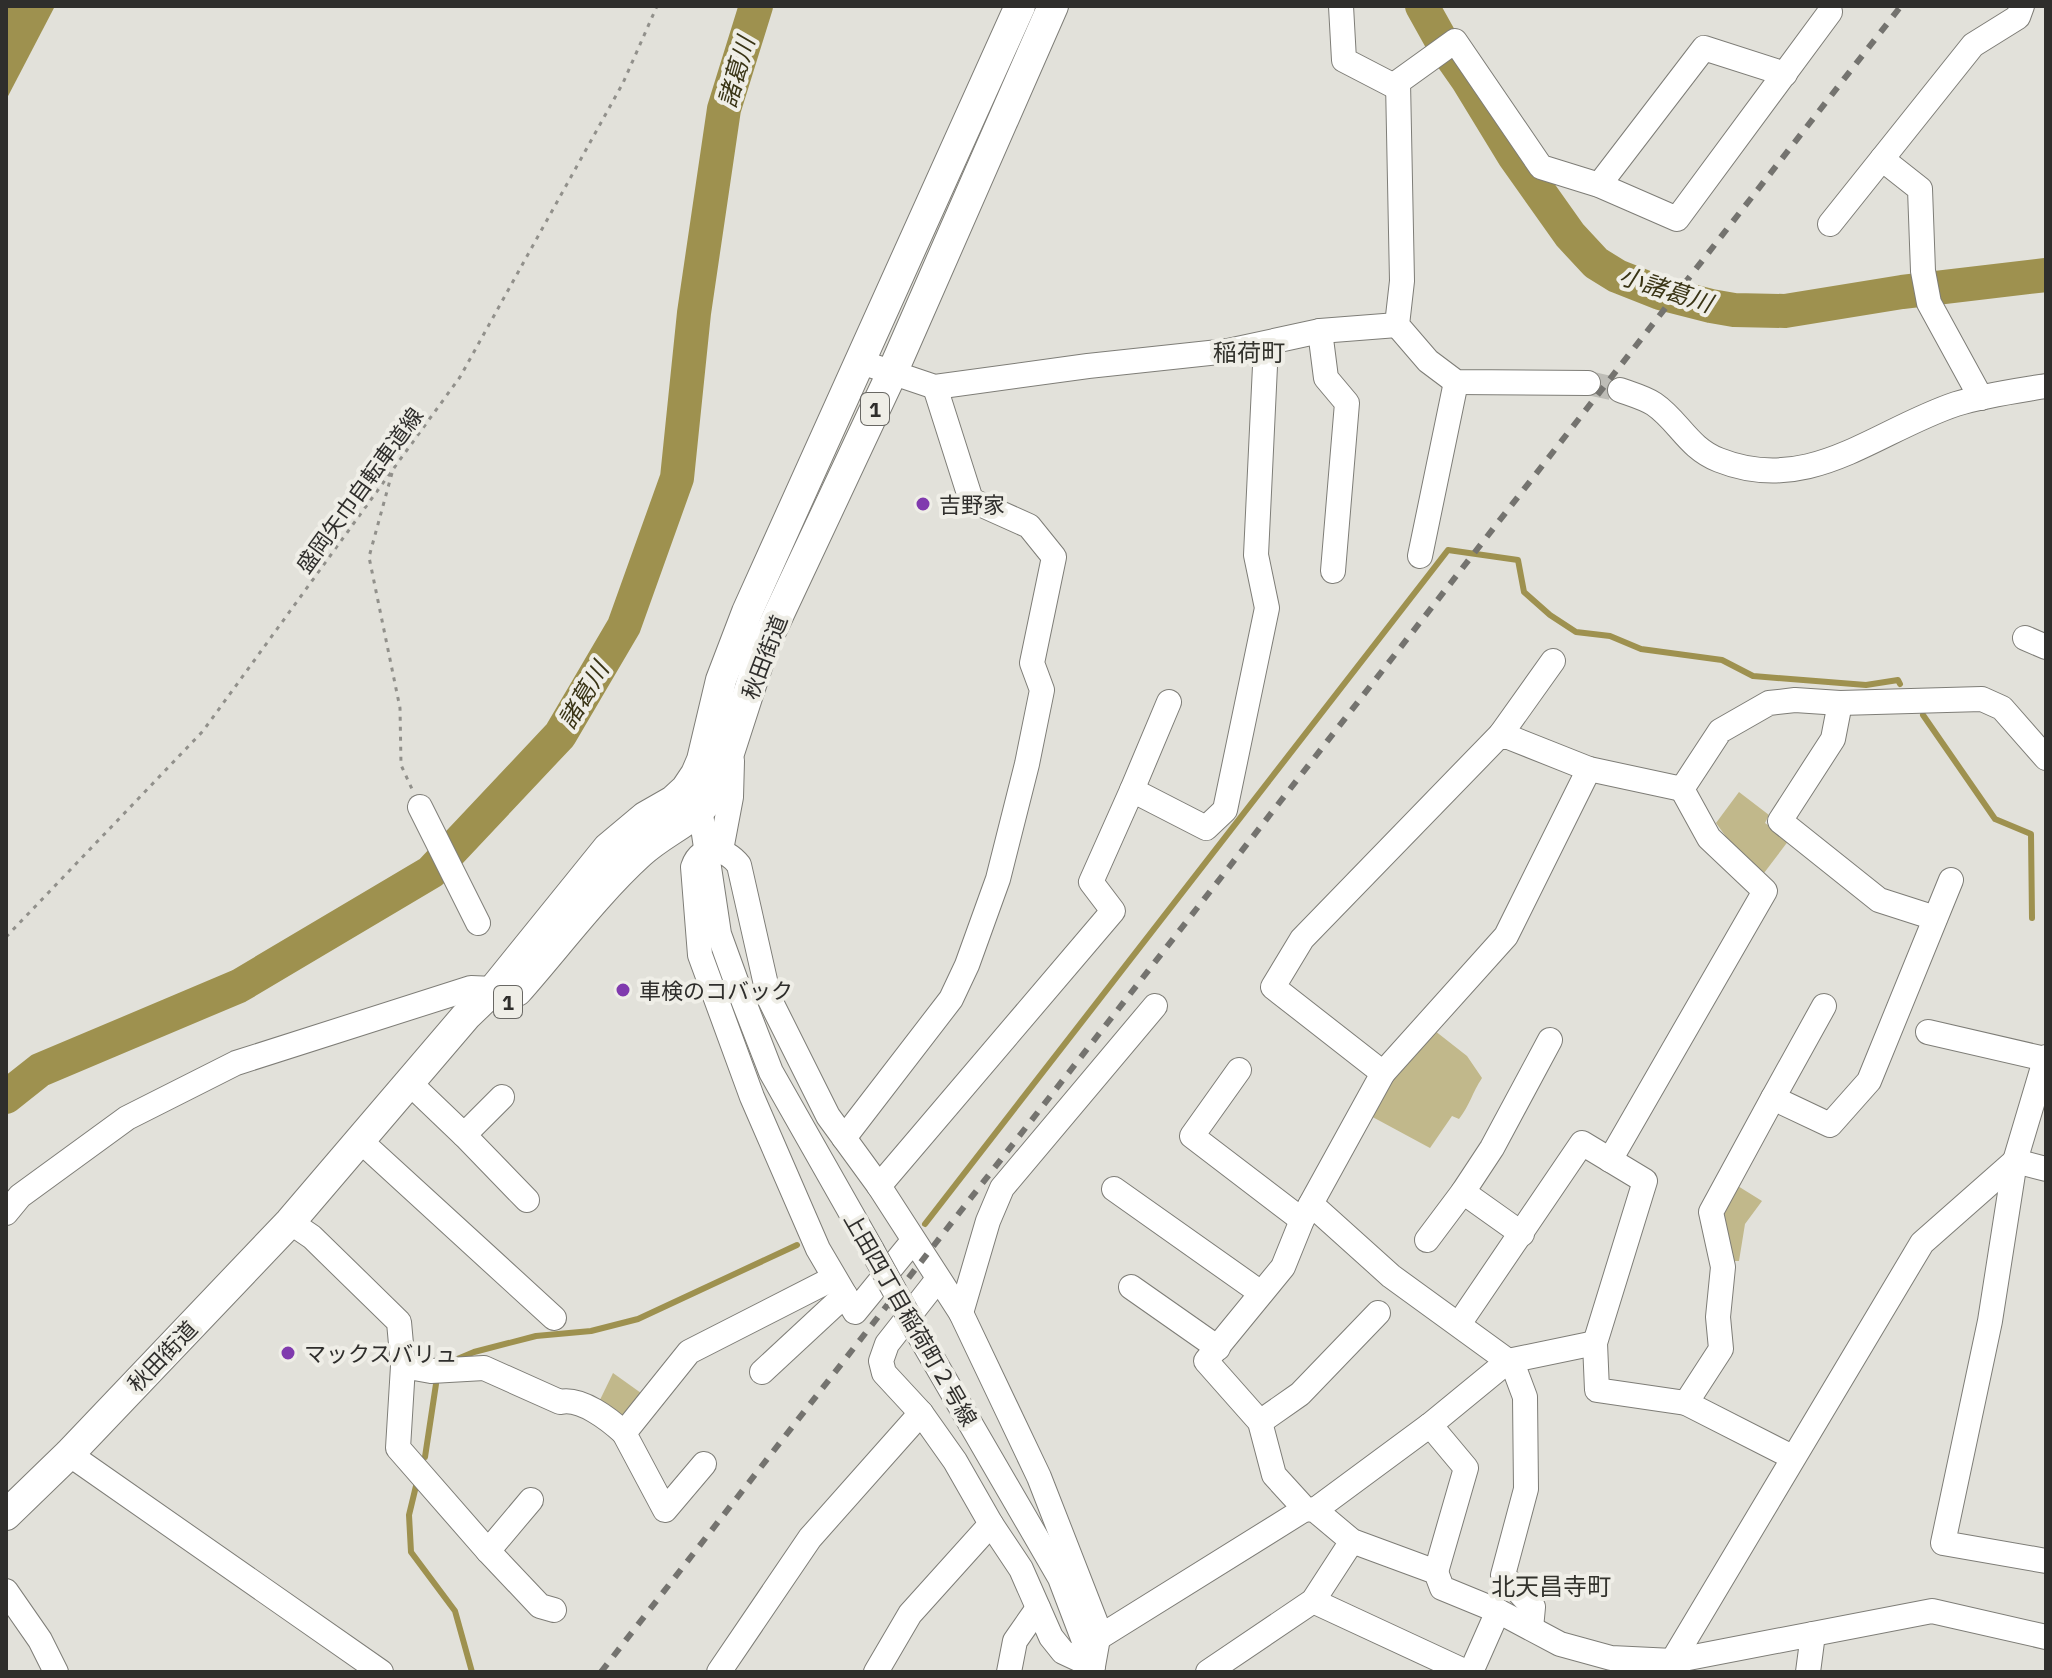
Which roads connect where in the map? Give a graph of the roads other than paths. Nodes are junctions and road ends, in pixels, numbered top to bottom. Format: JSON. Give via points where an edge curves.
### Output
{"nodes":[{"id":1,"x":1020,"y":6,"type":"edge"},
{"id":2,"x":1053,"y":6,"type":"edge"},
{"id":3,"x":1341,"y":6,"type":"edge"},
{"id":4,"x":2022,"y":6,"type":"edge"},
{"id":5,"x":1830,"y":12,"type":"dead end"},
{"id":6,"x":1785,"y":74,"type":"junction"},
{"id":7,"x":1398,"y":88,"type":"junction"},
{"id":8,"x":1882,"y":159,"type":"junction"},
{"id":9,"x":1599,"y":185,"type":"junction"},
{"id":10,"x":1830,"y":224,"type":"dead end"},
{"id":11,"x":1397,"y":325,"type":"junction"},
{"id":12,"x":1320,"y":331,"type":"junction"},
{"id":13,"x":1266,"y":345,"type":"junction"},
{"id":14,"x":861,"y":362,"type":"junction"},
{"id":15,"x":892,"y":373,"type":"junction"},
{"id":16,"x":1456,"y":382,"type":"junction"},
{"id":17,"x":1588,"y":383,"type":"tunnel mouth"},
{"id":18,"x":2046,"y":386,"type":"edge"},
{"id":19,"x":935,"y":387,"type":"junction"},
{"id":20,"x":1620,"y":390,"type":"tunnel mouth"},
{"id":21,"x":1981,"y":398,"type":"junction"},
{"id":22,"x":1420,"y":556,"type":"dead end"},
{"id":23,"x":1333,"y":571,"type":"dead end"},
{"id":24,"x":1553,"y":661,"type":"dead end"},
{"id":25,"x":1169,"y":702,"type":"dead end"},
{"id":26,"x":1840,"y":703,"type":"junction"},
{"id":27,"x":1501,"y":734,"type":"junction"},
{"id":28,"x":732,"y":742,"type":"junction"},
{"id":29,"x":2046,"y":758,"type":"edge"},
{"id":30,"x":702,"y":760,"type":"junction"},
{"id":31,"x":1589,"y":769,"type":"junction"},
{"id":32,"x":1682,"y":789,"type":"junction"},
{"id":33,"x":1132,"y":790,"type":"junction"},
{"id":34,"x":420,"y":807,"type":"road end"},
{"id":35,"x":700,"y":812,"type":"junction"},
{"id":36,"x":664,"y":821,"type":"junction"},
{"id":37,"x":713,"y":850,"type":"junction"},
{"id":38,"x":1951,"y":880,"type":"dead end"},
{"id":39,"x":1935,"y":918,"type":"junction"},
{"id":40,"x":478,"y":923,"type":"dead end"},
{"id":41,"x":494,"y":989,"type":"junction"},
{"id":42,"x":1155,"y":1006,"type":"dead end"},
{"id":43,"x":1824,"y":1006,"type":"dead end"},
{"id":44,"x":1928,"y":1032,"type":"dead end"},
{"id":45,"x":1550,"y":1040,"type":"dead end"},
{"id":46,"x":2046,"y":1058,"type":"edge"},
{"id":47,"x":1239,"y":1070,"type":"dead end"},
{"id":48,"x":1383,"y":1073,"type":"junction"},
{"id":49,"x":418,"y":1091,"type":"junction"},
{"id":50,"x":502,"y":1097,"type":"dead end"},
{"id":51,"x":1773,"y":1098,"type":"junction"},
{"id":52,"x":464,"y":1135,"type":"junction"},
{"id":53,"x":844,"y":1138,"type":"junction"},
{"id":54,"x":366,"y":1146,"type":"junction"},
{"id":55,"x":1610,"y":1160,"type":"junction"},
{"id":56,"x":2015,"y":1161,"type":"junction"},
{"id":57,"x":2046,"y":1169,"type":"edge"},
{"id":58,"x":879,"y":1186,"type":"junction"},
{"id":59,"x":1114,"y":1189,"type":"dead end"},
{"id":60,"x":1463,"y":1192,"type":"junction"},
{"id":61,"x":315,"y":1194,"type":"junction"},
{"id":62,"x":527,"y":1200,"type":"dead end"},
{"id":63,"x":1307,"y":1212,"type":"junction"},
{"id":64,"x":6,"y":1213,"type":"edge"},
{"id":65,"x":290,"y":1222,"type":"junction"},
{"id":66,"x":1522,"y":1234,"type":"junction"},
{"id":67,"x":1427,"y":1240,"type":"dead end"},
{"id":68,"x":913,"y":1241,"type":"junction"},
{"id":69,"x":938,"y":1279,"type":"junction"},
{"id":70,"x":840,"y":1286,"type":"junction"},
{"id":71,"x":1131,"y":1287,"type":"dead end"},
{"id":72,"x":1261,"y":1293,"type":"junction"},
{"id":73,"x":961,"y":1313,"type":"junction"},
{"id":74,"x":1378,"y":1313,"type":"dead end"},
{"id":75,"x":554,"y":1318,"type":"dead end"},
{"id":76,"x":1459,"y":1324,"type":"junction"},
{"id":77,"x":1595,"y":1343,"type":"junction"},
{"id":78,"x":1218,"y":1348,"type":"junction"},
{"id":79,"x":1508,"y":1361,"type":"junction"},
{"id":80,"x":403,"y":1366,"type":"junction"},
{"id":81,"x":762,"y":1372,"type":"dead end"},
{"id":82,"x":1686,"y":1403,"type":"junction"},
{"id":83,"x":921,"y":1413,"type":"junction"},
{"id":84,"x":1260,"y":1422,"type":"junction"},
{"id":85,"x":1430,"y":1425,"type":"junction"},
{"id":86,"x":624,"y":1433,"type":"junction"},
{"id":87,"x":69,"y":1454,"type":"junction"},
{"id":88,"x":1792,"y":1457,"type":"junction"},
{"id":89,"x":704,"y":1464,"type":"dead end"},
{"id":90,"x":531,"y":1500,"type":"dead end"},
{"id":91,"x":1310,"y":1510,"type":"junction"},
{"id":92,"x":6,"y":1515,"type":"edge"},
{"id":93,"x":991,"y":1524,"type":"junction"},
{"id":94,"x":1352,"y":1541,"type":"junction"},
{"id":95,"x":488,"y":1551,"type":"junction"},
{"id":96,"x":2046,"y":1561,"type":"edge"},
{"id":97,"x":1436,"y":1572,"type":"junction"},
{"id":98,"x":6,"y":1591,"type":"edge"},
{"id":99,"x":1313,"y":1601,"type":"junction"},
{"id":100,"x":1038,"y":1608,"type":"junction"},
{"id":101,"x":554,"y":1610,"type":"dead end"},
{"id":102,"x":1498,"y":1611,"type":"junction"},
{"id":103,"x":1531,"y":1628,"type":"junction"},
{"id":104,"x":1813,"y":1634,"type":"junction"},
{"id":105,"x":2046,"y":1637,"type":"edge"},
{"id":106,"x":1098,"y":1638,"type":"junction"},
{"id":107,"x":1670,"y":1667,"type":"edge"},
{"id":108,"x":1094,"y":1669,"type":"edge"},
{"id":109,"x":56,"y":1672,"type":"edge"},
{"id":110,"x":381,"y":1672,"type":"edge"},
{"id":111,"x":719,"y":1672,"type":"edge"},
{"id":112,"x":876,"y":1672,"type":"edge"},
{"id":113,"x":1009,"y":1672,"type":"edge"},
{"id":114,"x":1208,"y":1672,"type":"edge"},
{"id":115,"x":1468,"y":1672,"type":"edge"},
{"id":116,"x":1808,"y":1672,"type":"edge"}],
"edges":[{"from":1,"to":14,"type":"main road","name":"秋田街道","number":"1"},
{"from":2,"to":15,"type":"main road","name":"秋田街道","number":"1"},
{"from":3,"to":7,"type":"street","via":[[1344,60]]},
{"from":4,"to":8,"type":"street","via":[[2018,17],[1973,45]]},
{"from":5,"to":6,"type":"street"},
{"from":6,"to":9,"type":"street","via":[[1704,48]]},
{"from":6,"to":9,"type":"street","via":[[1677,219]]},
{"from":7,"to":9,"type":"street","via":[[1398,82],[1455,41],[1541,167]]},
{"from":7,"to":11,"type":"street","via":[[1402,281]]},
{"from":8,"to":10,"type":"street"},
{"from":8,"to":21,"type":"street","via":[[1920,189],[1929,303]]},
{"from":11,"to":12,"type":"street"},
{"from":11,"to":16,"type":"street","via":[[1428,361]]},
{"from":12,"to":13,"type":"street"},
{"from":12,"to":23,"type":"street","via":[[1326,378],[1347,403]]},
{"from":13,"to":19,"type":"street"},
{"from":13,"to":33,"type":"street","via":[[1256,555],[1267,608],[1225,810],[1206,828]]},
{"from":14,"to":15,"type":"street"},
{"from":14,"to":30,"type":"main road","name":"秋田街道","number":"1","via":[[729,657]]},
{"from":15,"to":19,"type":"street"},
{"from":15,"to":28,"type":"main road","name":"秋田街道","number":"1","via":[[763,648]]},
{"from":16,"to":17,"type":"street"},
{"from":16,"to":22,"type":"street"},
{"from":18,"to":21,"type":"street"},
{"from":19,"to":53,"type":"street","via":[[971,500],[1029,526],[1054,557],[1032,663],[1042,690],[998,879],[967,965],[951,999]]},
{"from":20,"to":21,"type":"street","via":[[1654,404],[1697,449],[1720,461],[1765,471],[1812,467]]},
{"from":24,"to":27,"type":"street"},
{"from":25,"to":33,"type":"street"},
{"from":26,"to":29,"type":"street","via":[[1982,699],[2002,708]]},
{"from":26,"to":32,"type":"street","via":[[1769,703],[1720,731]]},
{"from":26,"to":39,"type":"street","via":[[1833,739],[1780,821],[1879,900]]},
{"from":27,"to":31,"type":"street"},
{"from":27,"to":48,"type":"street","via":[[1302,939],[1273,987]]},
{"from":28,"to":35,"type":"main road","name":"秋田街道","number":"1","via":[[718,787]]},
{"from":28,"to":37,"type":"street","via":[[731,797]]},
{"from":30,"to":35,"type":"street"},
{"from":30,"to":36,"type":"main road","name":"秋田街道","number":"1"},
{"from":31,"to":32,"type":"street"},
{"from":31,"to":48,"type":"street","via":[[1506,936]]},
{"from":32,"to":55,"type":"street","via":[[1709,838],[1765,891]]},
{"from":33,"to":58,"type":"street","via":[[1091,882],[1113,911]]},
{"from":34,"to":40,"type":"street"},
{"from":35,"to":36,"type":"main road","name":"秋田街道","number":"1"},
{"from":35,"to":37,"type":"street","via":[[715,831]]},
{"from":36,"to":37,"type":"street"},
{"from":36,"to":41,"type":"main road","name":"秋田街道","number":"1","via":[[636,825],[608,848]]},
{"from":36,"to":49,"type":"main road","name":"秋田街道","number":"1","via":[[494,1017]]},
{"from":37,"to":53,"type":"street","via":[[731,855],[739,865],[769,998]]},
{"from":37,"to":70,"type":"street","via":[[696,858],[693,867],[700,955],[752,1097],[818,1249]]},
{"from":37,"to":108,"type":"street","name":"上田四丁目稲荷町２号線","bridge":true,"via":[[719,934],[771,1072],[1060,1578]]},
{"from":38,"to":39,"type":"street"},
{"from":39,"to":51,"type":"street","via":[[1869,1081],[1830,1125]]},
{"from":41,"to":61,"type":"main road","name":"秋田街道","number":"1"},
{"from":41,"to":64,"type":"street","via":[[471,988],[236,1063],[127,1118],[20,1196]]},
{"from":42,"to":73,"type":"street","via":[[1002,1188]]},
{"from":43,"to":51,"type":"street"},
{"from":44,"to":46,"type":"street"},
{"from":45,"to":60,"type":"street"},
{"from":46,"to":56,"type":"street"},
{"from":47,"to":63,"type":"street","via":[[1192,1136]]},
{"from":48,"to":63,"type":"street"},
{"from":49,"to":52,"type":"street"},
{"from":49,"to":54,"type":"main road","name":"秋田街道","number":"1"},
{"from":50,"to":52,"type":"street"},
{"from":51,"to":82,"type":"street","via":[[1711,1212],[1723,1267],[1721,1349]]},
{"from":52,"to":62,"type":"street"},
{"from":53,"to":58,"type":"street"},
{"from":54,"to":61,"type":"main road","name":"秋田街道","number":"1"},
{"from":54,"to":75,"type":"street"},
{"from":55,"to":66,"type":"street","via":[[1582,1143]]},
{"from":55,"to":77,"type":"street","via":[[1645,1181]]},
{"from":56,"to":57,"type":"street"},
{"from":56,"to":88,"type":"street","via":[[1922,1243]]},
{"from":56,"to":96,"type":"street","via":[[1990,1321],[1943,1543]]},
{"from":58,"to":68,"type":"street"},
{"from":59,"to":72,"type":"street"},
{"from":60,"to":66,"type":"street"},
{"from":60,"to":67,"type":"street"},
{"from":61,"to":65,"type":"main road","name":"秋田街道","number":"1"},
{"from":63,"to":72,"type":"street","via":[[1283,1267]]},
{"from":63,"to":76,"type":"street"},
{"from":65,"to":80,"type":"street","via":[[399,1322]]},
{"from":65,"to":87,"type":"main road","name":"秋田街道","number":"1"},
{"from":66,"to":76,"type":"street"},
{"from":68,"to":69,"type":"street"},
{"from":68,"to":70,"type":"street","via":[[855,1312]]},
{"from":69,"to":73,"type":"street"},
{"from":69,"to":83,"type":"street","via":[[887,1344],[881,1361],[884,1373]]},
{"from":70,"to":81,"type":"street"},
{"from":70,"to":86,"type":"street","via":[[689,1352]]},
{"from":71,"to":78,"type":"street"},
{"from":72,"to":78,"type":"street"},
{"from":73,"to":106,"type":"street","via":[[1039,1477]]},
{"from":74,"to":84,"type":"street","via":[[1300,1394]]},
{"from":76,"to":79,"type":"street"},
{"from":77,"to":79,"type":"street"},
{"from":77,"to":82,"type":"street","via":[[1597,1390]]},
{"from":78,"to":84,"type":"street","via":[[1206,1361]]},
{"from":79,"to":85,"type":"street"},
{"from":79,"to":103,"type":"street","via":[[1525,1397],[1526,1489],[1503,1575],[1533,1607]]},
{"from":80,"to":86,"type":"street","via":[[431,1371],[484,1368],[560,1402],[581,1405]]},
{"from":80,"to":95,"type":"street","via":[[398,1448]]},
{"from":82,"to":88,"type":"street"},
{"from":83,"to":93,"type":"street"},
{"from":83,"to":111,"type":"street","via":[[810,1538]]},
{"from":84,"to":91,"type":"street","via":[[1274,1475]]},
{"from":85,"to":91,"type":"street"},
{"from":85,"to":97,"type":"street","via":[[1466,1468]]},
{"from":86,"to":89,"type":"street","via":[[665,1510]]},
{"from":87,"to":92,"type":"main road","name":"秋田街道","number":"1"},
{"from":87,"to":110,"type":"street"},
{"from":88,"to":107,"type":"street"},
{"from":90,"to":95,"type":"street"},
{"from":91,"to":94,"type":"street"},
{"from":91,"to":106,"type":"street"},
{"from":93,"to":100,"type":"street","via":[[1021,1569]]},
{"from":93,"to":112,"type":"street","via":[[910,1614]]},
{"from":94,"to":97,"type":"street"},
{"from":94,"to":99,"type":"street"},
{"from":95,"to":101,"type":"street","via":[[540,1606]]},
{"from":97,"to":102,"type":"street","via":[[1442,1588]]},
{"from":98,"to":109,"type":"street"},
{"from":99,"to":114,"type":"street"},
{"from":99,"to":115,"type":"street"},
{"from":100,"to":108,"type":"street","via":[[1063,1652]]},
{"from":100,"to":113,"type":"street","via":[[1015,1641]]},
{"from":102,"to":103,"type":"street"},
{"from":102,"to":115,"type":"street"},
{"from":103,"to":107,"type":"street","via":[[1560,1644]]},
{"from":104,"to":105,"type":"street","via":[[1932,1611]]},
{"from":104,"to":107,"type":"street"},
{"from":104,"to":116,"type":"street"},
{"from":106,"to":108,"type":"street"}]}
